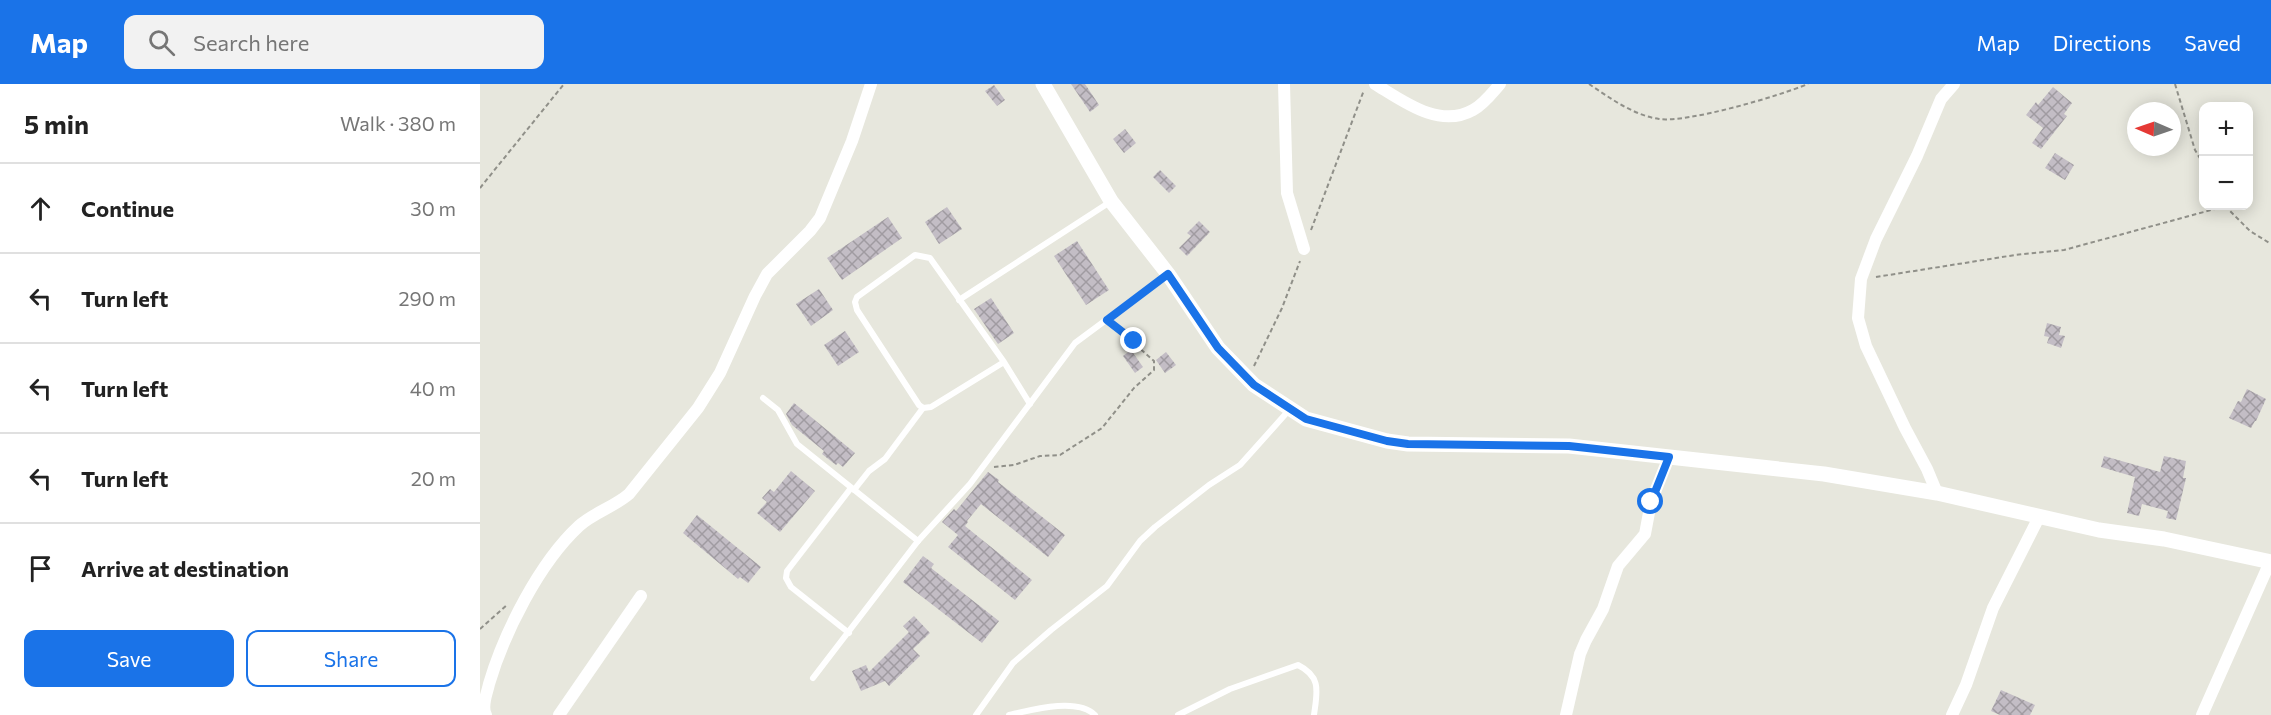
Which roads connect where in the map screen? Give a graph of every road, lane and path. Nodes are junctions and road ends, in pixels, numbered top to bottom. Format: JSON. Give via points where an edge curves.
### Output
{"nodes":[{"id":1,"x":564,"y":84,"type":"edge"},
{"id":2,"x":871,"y":84,"type":"edge"},
{"id":3,"x":1043,"y":84,"type":"edge"},
{"id":4,"x":1284,"y":84,"type":"edge"},
{"id":5,"x":1375,"y":84,"type":"edge"},
{"id":6,"x":1500,"y":84,"type":"edge"},
{"id":7,"x":1589,"y":84,"type":"edge"},
{"id":8,"x":1808,"y":84,"type":"edge"},
{"id":9,"x":1953,"y":84,"type":"edge"},
{"id":10,"x":2175,"y":84,"type":"edge"},
{"id":11,"x":2199,"y":157,"type":"edge"},
{"id":12,"x":480,"y":188,"type":"edge"},
{"id":13,"x":1112,"y":201,"type":"junction"},
{"id":14,"x":2210,"y":210,"type":"edge"},
{"id":15,"x":2229,"y":210,"type":"edge"},
{"id":16,"x":2271,"y":244,"type":"edge"},
{"id":17,"x":1304,"y":249,"type":"dead end"},
{"id":18,"x":1168,"y":274,"type":"junction"},
{"id":19,"x":1861,"y":279,"type":"junction"},
{"id":20,"x":959,"y":300,"type":"junction"},
{"id":21,"x":1107,"y":320,"type":"junction"},
{"id":22,"x":1004,"y":362,"type":"junction"},
{"id":23,"x":763,"y":398,"type":"dead end"},
{"id":24,"x":1030,"y":404,"type":"junction"},
{"id":25,"x":923,"y":408,"type":"junction"},
{"id":26,"x":1291,"y":409,"type":"junction"},
{"id":27,"x":1669,"y":457,"type":"junction"},
{"id":28,"x":982,"y":467,"type":"junction"},
{"id":29,"x":852,"y":489,"type":"junction"},
{"id":30,"x":1937,"y":493,"type":"junction"},
{"id":31,"x":2039,"y":517,"type":"junction"},
{"id":32,"x":918,"y":541,"type":"junction"},
{"id":33,"x":2270,"y":562,"type":"edge"},
{"id":34,"x":641,"y":596,"type":"dead end"},
{"id":35,"x":849,"y":633,"type":"junction"},
{"id":36,"x":813,"y":678,"type":"dead end"},
{"id":37,"x":486,"y":715,"type":"edge"},
{"id":38,"x":559,"y":715,"type":"edge"},
{"id":39,"x":976,"y":715,"type":"edge"},
{"id":40,"x":1009,"y":715,"type":"edge"},
{"id":41,"x":1095,"y":715,"type":"edge"},
{"id":42,"x":1178,"y":715,"type":"edge"},
{"id":43,"x":1314,"y":715,"type":"edge"},
{"id":44,"x":1566,"y":715,"type":"edge"},
{"id":45,"x":1952,"y":715,"type":"edge"},
{"id":46,"x":2202,"y":715,"type":"edge"}],
"edges":[{"from":1,"to":12,"type":"path"},
{"from":2,"to":37,"type":"street","via":[[820,218],[767,274],[720,373],[698,408],[629,494],[580,525],[537,579],[498,653],[485,700]]},
{"from":3,"to":13,"type":"street"},
{"from":4,"to":17,"type":"street","via":[[1287,193]]},
{"from":5,"to":6,"type":"street","via":[[1422,112],[1443,116],[1473,110]]},
{"from":7,"to":8,"type":"path","via":[[1636,112],[1661,119],[1707,113]]},
{"from":9,"to":19,"type":"street","via":[[1941,99]]},
{"from":10,"to":11,"type":"path"},
{"from":13,"to":18,"type":"street"},
{"from":13,"to":20,"type":"lane"},
{"from":14,"to":19,"type":"path","via":[[2064,250]]},
{"from":15,"to":16,"type":"path","via":[[2250,231]]},
{"from":18,"to":21,"type":"lane"},
{"from":18,"to":26,"type":"street","via":[[1218,348],[1254,385]]},
{"from":19,"to":30,"type":"street","via":[[1858,318],[1866,346]]},
{"from":20,"to":22,"type":"lane"},
{"from":20,"to":25,"type":"lane","via":[[930,258],[915,255],[855,302]]},
{"from":21,"to":24,"type":"lane","via":[[1075,343]]},
{"from":21,"to":28,"type":"path","via":[[1148,354],[1154,361],[1154,370],[1102,428],[1059,455],[1040,456],[1007,467]]},
{"from":22,"to":24,"type":"lane"},
{"from":22,"to":25,"type":"lane","via":[[931,407]]},
{"from":23,"to":29,"type":"lane","via":[[778,410],[797,444]]},
{"from":24,"to":28,"type":"lane"},
{"from":25,"to":29,"type":"lane","via":[[885,459]]},
{"from":26,"to":27,"type":"street","via":[[1316,422],[1408,444],[1569,446]]},
{"from":26,"to":39,"type":"lane","via":[[1240,465],[1155,526],[1107,586],[1013,663]]},
{"from":27,"to":30,"type":"street","via":[[1824,474]]},
{"from":27,"to":44,"type":"street","via":[[1651,502],[1645,534],[1618,566],[1603,609],[1580,654]]},
{"from":28,"to":32,"type":"lane"},
{"from":29,"to":32,"type":"lane"},
{"from":29,"to":35,"type":"lane","via":[[786,578],[791,588]]},
{"from":30,"to":31,"type":"street"},
{"from":31,"to":33,"type":"street"},
{"from":31,"to":45,"type":"street","via":[[1994,608]]},
{"from":32,"to":35,"type":"lane"},
{"from":33,"to":46,"type":"street"},
{"from":34,"to":38,"type":"street"},
{"from":35,"to":36,"type":"lane"},
{"from":40,"to":41,"type":"lane","via":[[1062,706],[1083,708]]},
{"from":42,"to":43,"type":"lane","via":[[1230,689],[1298,665],[1310,671],[1315,680]]}]}
